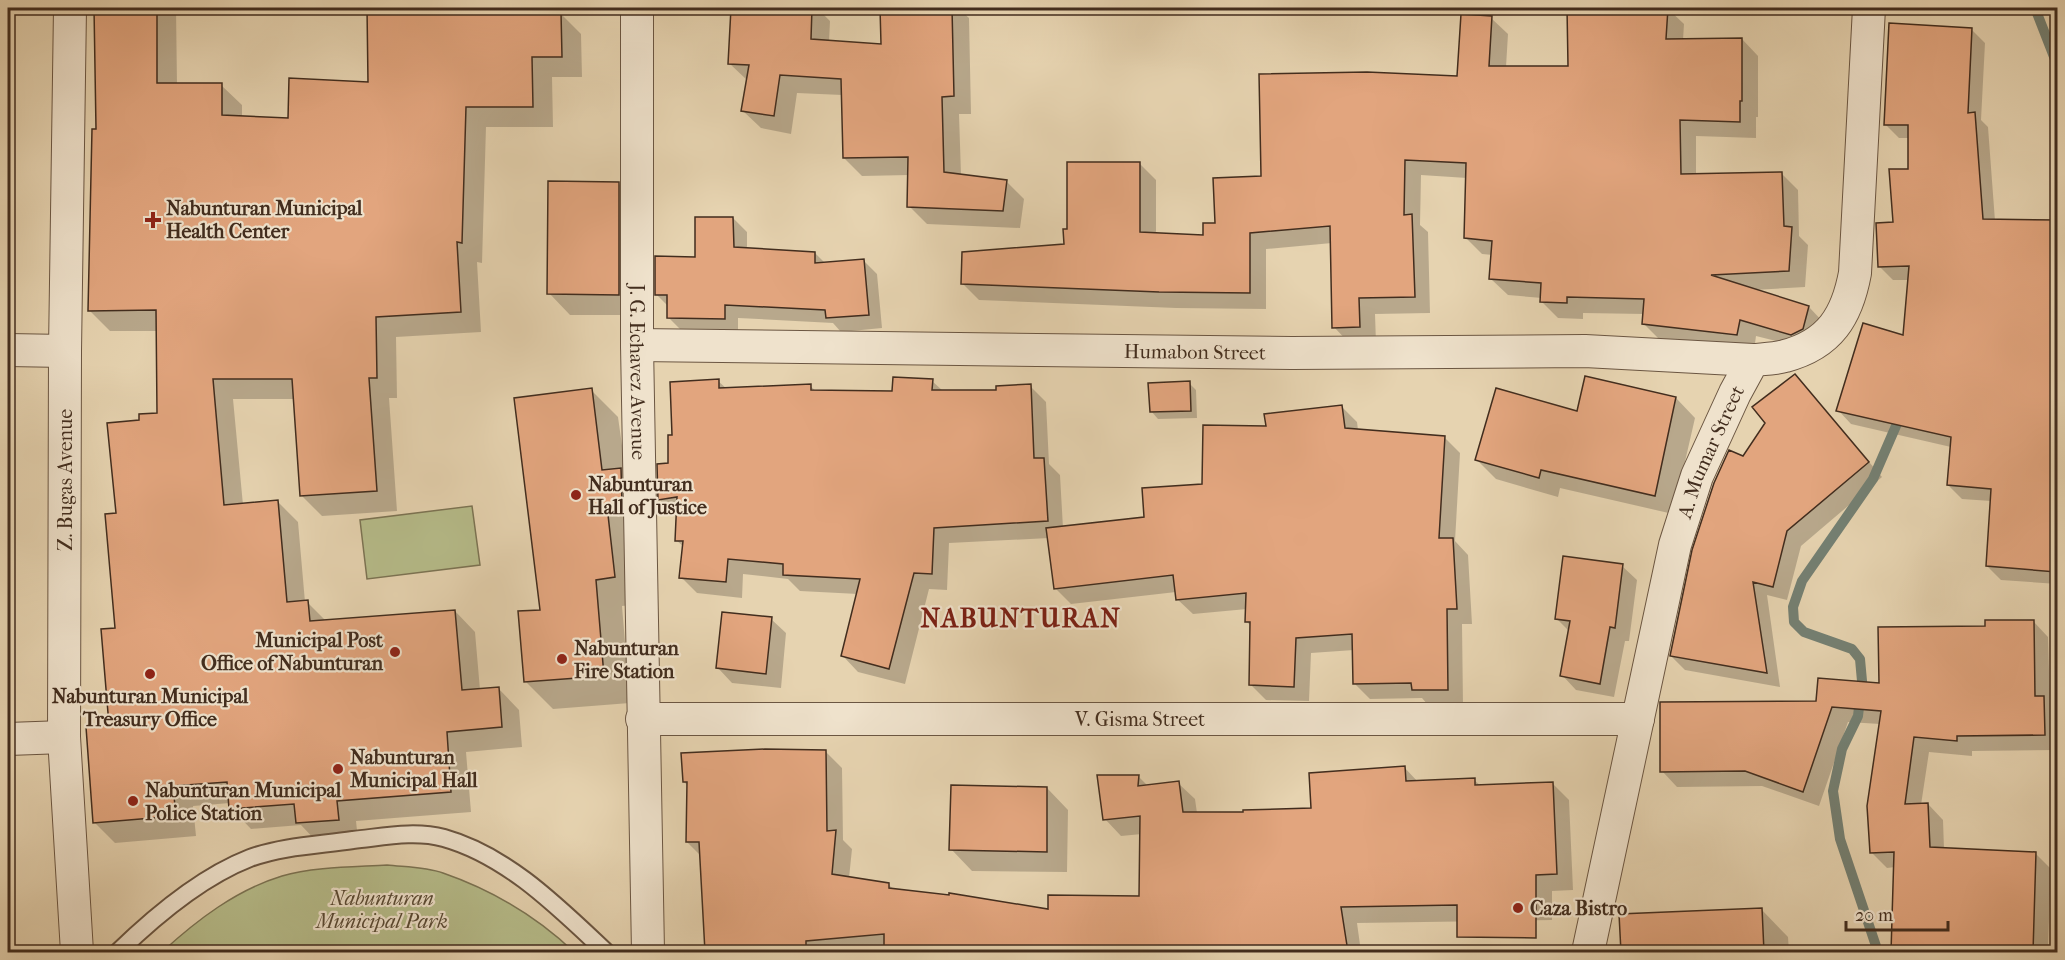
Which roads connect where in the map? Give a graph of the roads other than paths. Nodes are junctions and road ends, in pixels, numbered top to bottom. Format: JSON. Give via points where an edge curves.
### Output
{"nodes":[{"id":1,"x":70,"y":8,"type":"edge"},
{"id":2,"x":637,"y":8,"type":"edge"},
{"id":3,"x":1869,"y":8,"type":"edge"},
{"id":4,"x":637,"y":345,"type":"junction"},
{"id":5,"x":8,"y":350,"type":"edge"},
{"id":6,"x":65,"y":351,"type":"junction"},
{"id":7,"x":1753,"y":360,"type":"junction"},
{"id":8,"x":642,"y":719,"type":"junction"},
{"id":9,"x":1638,"y":719,"type":"junction"},
{"id":10,"x":64,"y":737,"type":"junction"},
{"id":11,"x":8,"y":739,"type":"edge"},
{"id":12,"x":77,"y":952,"type":"edge"},
{"id":13,"x":118,"y":952,"type":"edge"},
{"id":14,"x":606,"y":952,"type":"edge"},
{"id":15,"x":648,"y":952,"type":"edge"},
{"id":16,"x":1588,"y":952,"type":"edge"}],
"edges":[{"from":1,"to":6,"type":"street","name":"Z. Bugas Avenue"},
{"from":2,"to":4,"type":"street","name":"J. G. Echavez Avenue"},
{"from":3,"to":7,"type":"street","via":[[1851,297],[1841,318],[1805,349],[1784,357]]},
{"from":4,"to":7,"type":"street","name":"Humabon Street","via":[[1292,353],[1585,351]]},
{"from":4,"to":8,"type":"street","name":"J. G. Echavez Avenue"},
{"from":5,"to":6,"type":"street"},
{"from":6,"to":10,"type":"street","name":"Z. Bugas Avenue"},
{"from":7,"to":9,"type":"street","name":"A. Mumar Street","via":[[1697,476],[1676,545]]},
{"from":8,"to":9,"type":"street","name":"V. Gisma Street"},
{"from":8,"to":15,"type":"street","name":"J. G. Echavez Avenue"},
{"from":9,"to":16,"type":"street","name":"A. Mumar Street"},
{"from":10,"to":11,"type":"street"},
{"from":10,"to":12,"type":"street","name":"Z. Bugas Avenue"},
{"from":13,"to":14,"type":"lane","via":[[190,892],[220,871],[252,857],[404,834],[443,838],[480,852],[560,909]]}]}
